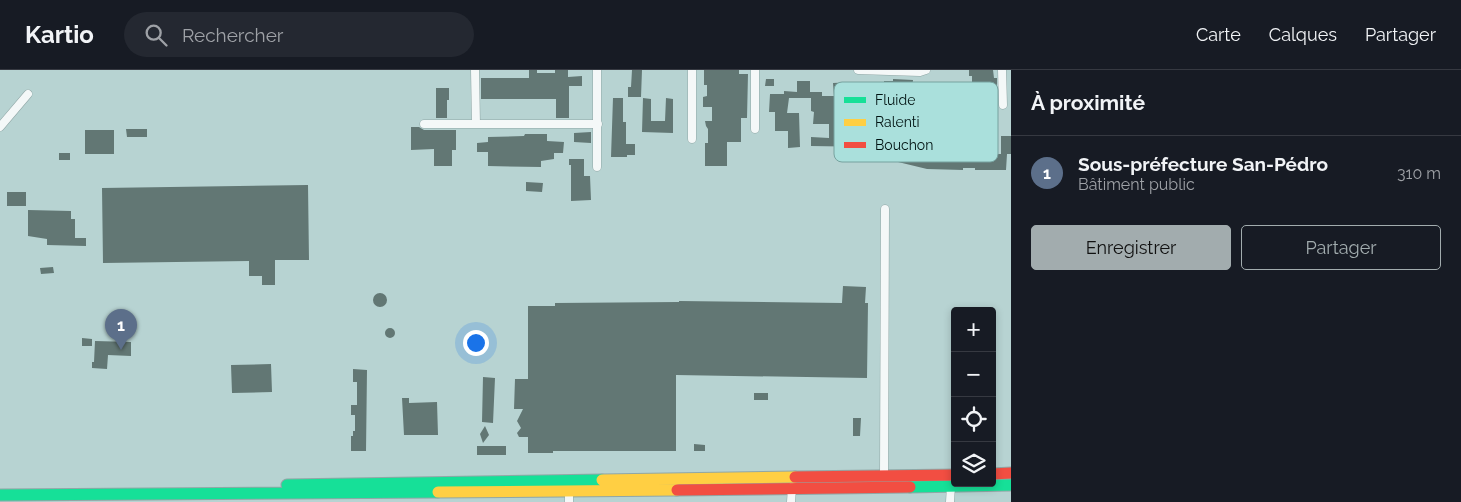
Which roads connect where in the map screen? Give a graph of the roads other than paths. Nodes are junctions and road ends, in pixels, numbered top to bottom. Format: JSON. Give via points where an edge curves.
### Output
{"nodes":[{"id":1,"x":475,"y":70,"type":"edge"},
{"id":2,"x":597,"y":70,"type":"edge"},
{"id":3,"x":692,"y":70,"type":"edge"},
{"id":4,"x":755,"y":70,"type":"edge"},
{"id":5,"x":858,"y":70,"type":"edge"},
{"id":6,"x":926,"y":70,"type":"edge"},
{"id":7,"x":1002,"y":70,"type":"edge"},
{"id":8,"x":28,"y":94,"type":"dead end"},
{"id":9,"x":1003,"y":105,"type":"dead end"},
{"id":10,"x":424,"y":124,"type":"dead end"},
{"id":11,"x":476,"y":124,"type":"junction"},
{"id":12,"x":598,"y":124,"type":"junction"},
{"id":13,"x":0,"y":127,"type":"edge"},
{"id":14,"x":755,"y":129,"type":"dead end"},
{"id":15,"x":692,"y":139,"type":"dead end"},
{"id":16,"x":597,"y":167,"type":"dead end"},
{"id":17,"x":885,"y":209,"type":"dead end"},
{"id":18,"x":996,"y":474,"type":"edge"},
{"id":19,"x":1011,"y":474,"type":"edge"},
{"id":20,"x":884,"y":476,"type":"junction"},
{"id":21,"x":951,"y":480,"type":"edge"},
{"id":22,"x":951,"y":480,"type":"edge"},
{"id":23,"x":996,"y":484,"type":"edge"},
{"id":24,"x":1011,"y":485,"type":"edge"},
{"id":25,"x":792,"y":487,"type":"junction"},
{"id":26,"x":952,"y":487,"type":"edge"},
{"id":27,"x":0,"y":488,"type":"edge"},
{"id":28,"x":569,"y":492,"type":"edge"},
{"id":29,"x":0,"y":495,"type":"edge"},
{"id":30,"x":89,"y":495,"type":"edge"},
{"id":31,"x":791,"y":502,"type":"edge"},
{"id":32,"x":950,"y":502,"type":"edge"}],
"edges":[{"from":1,"to":11,"type":"street"},
{"from":2,"to":12,"type":"street"},
{"from":3,"to":15,"type":"street"},
{"from":4,"to":14,"type":"street"},
{"from":5,"to":6,"type":"street"},
{"from":7,"to":9,"type":"street"},
{"from":8,"to":13,"type":"street"},
{"from":10,"to":11,"type":"street"},
{"from":11,"to":12,"type":"street"},
{"from":12,"to":16,"type":"street"},
{"from":17,"to":20,"type":"street"},
{"from":18,"to":19,"type":"main road"},
{"from":20,"to":21,"type":"main road"},
{"from":20,"to":28,"type":"main road"},
{"from":22,"to":25,"type":"main road"},
{"from":23,"to":24,"type":"main road"},
{"from":25,"to":28,"type":"main road"},
{"from":25,"to":31,"type":"street"},
{"from":26,"to":32,"type":"street"},
{"from":27,"to":30,"type":"main road"},
{"from":28,"to":30,"type":"main road"},
{"from":29,"to":30,"type":"main road"}]}
